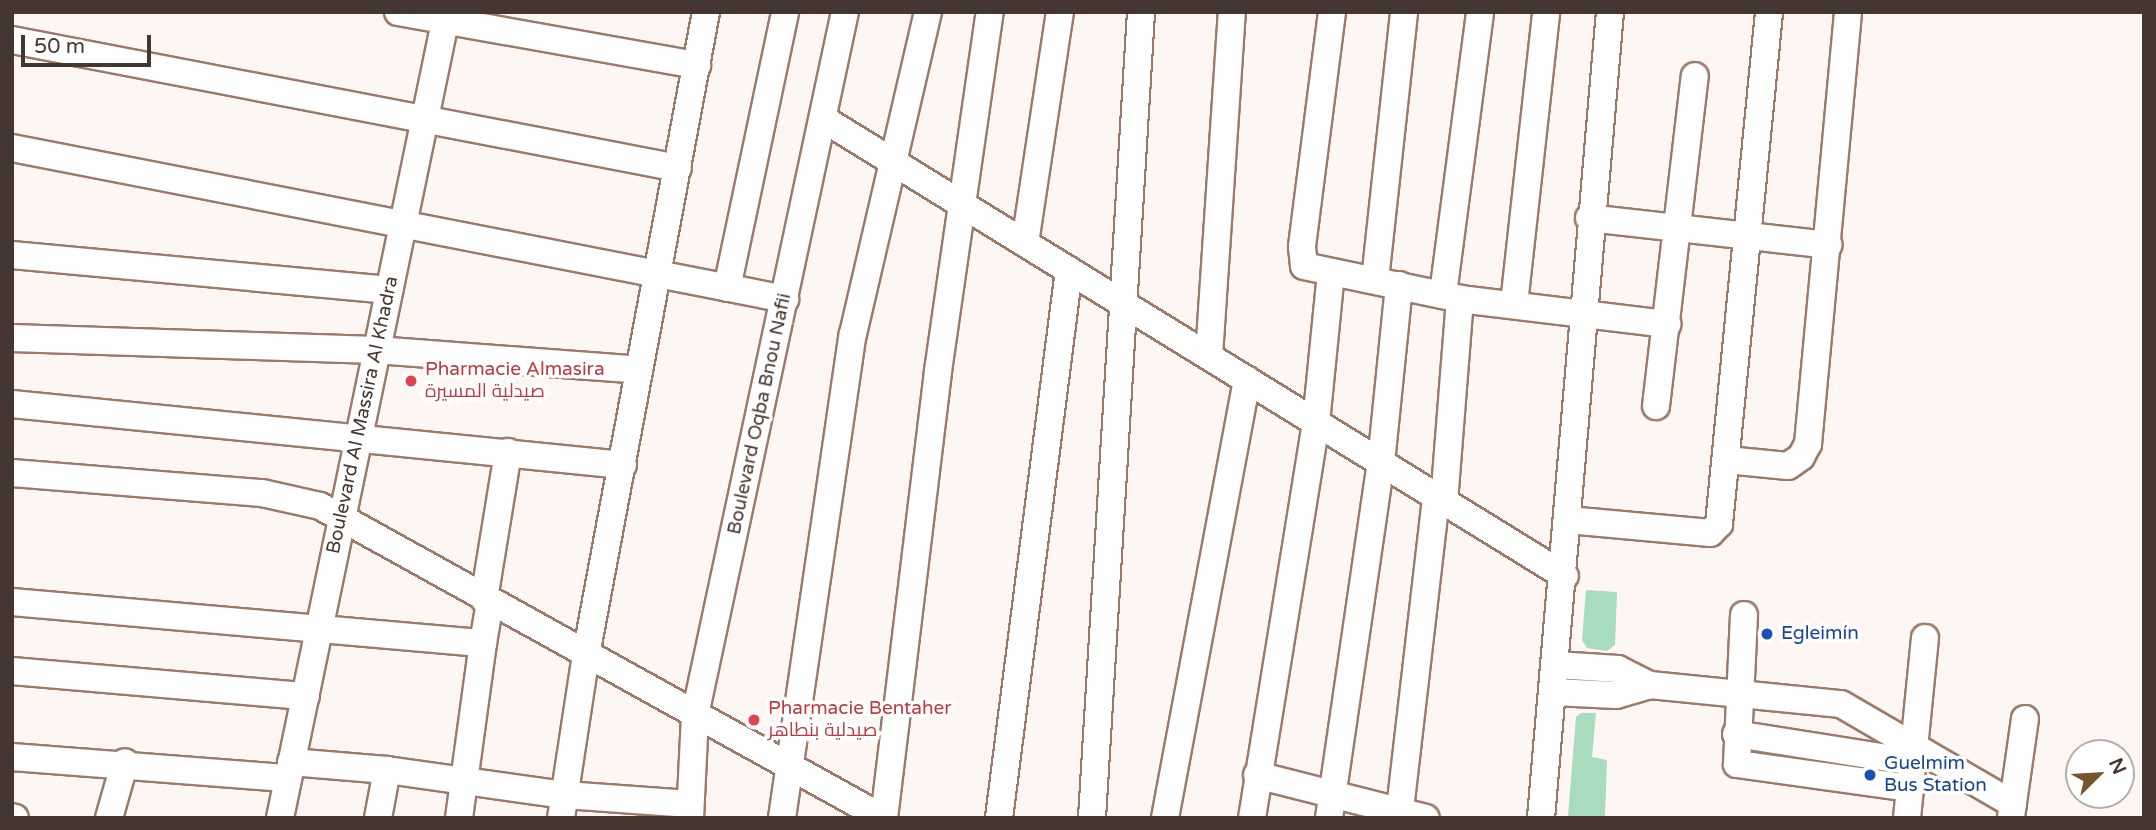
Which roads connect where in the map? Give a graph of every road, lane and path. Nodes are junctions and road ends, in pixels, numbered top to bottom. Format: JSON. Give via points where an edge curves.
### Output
{"nodes":[{"id":1,"x":398,"y":12,"type":"edge"},
{"id":2,"x":706,"y":12,"type":"edge"},
{"id":3,"x":785,"y":12,"type":"edge"},
{"id":4,"x":845,"y":12,"type":"edge"},
{"id":5,"x":928,"y":12,"type":"edge"},
{"id":6,"x":990,"y":12,"type":"edge"},
{"id":7,"x":1060,"y":12,"type":"edge"},
{"id":8,"x":1141,"y":12,"type":"edge"},
{"id":9,"x":1231,"y":12,"type":"edge"},
{"id":10,"x":1332,"y":12,"type":"edge"},
{"id":11,"x":1404,"y":12,"type":"edge"},
{"id":12,"x":1480,"y":12,"type":"edge"},
{"id":13,"x":1546,"y":12,"type":"edge"},
{"id":14,"x":1610,"y":12,"type":"edge"},
{"id":15,"x":1769,"y":12,"type":"edge"},
{"id":16,"x":1848,"y":12,"type":"edge"},
{"id":17,"x":446,"y":16,"type":"edge"},
{"id":18,"x":12,"y":40,"type":"edge"},
{"id":19,"x":697,"y":65,"type":"junction"},
{"id":20,"x":1695,"y":76,"type":"dead end"},
{"id":21,"x":825,"y":120,"type":"junction"},
{"id":22,"x":424,"y":121,"type":"junction"},
{"id":23,"x":12,"y":148,"type":"edge"},
{"id":24,"x":896,"y":163,"type":"junction"},
{"id":25,"x":678,"y":168,"type":"junction"},
{"id":26,"x":963,"y":205,"type":"junction"},
{"id":27,"x":1589,"y":218,"type":"junction"},
{"id":28,"x":402,"y":226,"type":"junction"},
{"id":29,"x":1679,"y":229,"type":"junction"},
{"id":30,"x":1748,"y":236,"type":"junction"},
{"id":31,"x":1026,"y":243,"type":"junction"},
{"id":32,"x":1828,"y":245,"type":"junction"},
{"id":33,"x":12,"y":255,"type":"edge"},
{"id":34,"x":1069,"y":270,"type":"junction"},
{"id":35,"x":655,"y":274,"type":"junction"},
{"id":36,"x":1331,"y":274,"type":"junction"},
{"id":37,"x":1387,"y":283,"type":"junction"},
{"id":38,"x":727,"y":288,"type":"junction"},
{"id":39,"x":389,"y":290,"type":"junction"},
{"id":40,"x":1451,"y":296,"type":"junction"},
{"id":41,"x":785,"y":299,"type":"junction"},
{"id":42,"x":1124,"y":304,"type":"junction"},
{"id":43,"x":1514,"y":304,"type":"junction"},
{"id":44,"x":1582,"y":311,"type":"junction"},
{"id":45,"x":1667,"y":324,"type":"junction"},
{"id":46,"x":12,"y":338,"type":"edge"},
{"id":47,"x":376,"y":350,"type":"junction"},
{"id":48,"x":1209,"y":356,"type":"junction"},
{"id":49,"x":639,"y":370,"type":"junction"},
{"id":50,"x":1247,"y":380,"type":"junction"},
{"id":51,"x":12,"y":404,"type":"edge"},
{"id":52,"x":1656,"y":406,"type":"dead end"},
{"id":53,"x":1316,"y":423,"type":"junction"},
{"id":54,"x":358,"y":436,"type":"junction"},
{"id":55,"x":508,"y":452,"type":"junction"},
{"id":56,"x":1727,"y":460,"type":"junction"},
{"id":57,"x":1381,"y":463,"type":"junction"},
{"id":58,"x":623,"y":466,"type":"junction"},
{"id":59,"x":12,"y":473,"type":"edge"},
{"id":60,"x":1440,"y":499,"type":"junction"},
{"id":61,"x":1568,"y":520,"type":"junction"},
{"id":62,"x":341,"y":521,"type":"junction"},
{"id":63,"x":1565,"y":576,"type":"junction"},
{"id":64,"x":487,"y":601,"type":"junction"},
{"id":65,"x":12,"y":602,"type":"edge"},
{"id":66,"x":1744,"y":615,"type":"dead end"},
{"id":67,"x":320,"y":626,"type":"junction"},
{"id":68,"x":1925,"y":639,"type":"dead end"},
{"id":69,"x":483,"y":643,"type":"junction"},
{"id":70,"x":586,"y":655,"type":"junction"},
{"id":71,"x":1556,"y":665,"type":"junction"},
{"id":72,"x":12,"y":671,"type":"edge"},
{"id":73,"x":1650,"y":685,"type":"junction"},
{"id":74,"x":1554,"y":692,"type":"junction"},
{"id":75,"x":1739,"y":694,"type":"junction"},
{"id":76,"x":306,"y":696,"type":"junction"},
{"id":77,"x":695,"y":715,"type":"junction"},
{"id":78,"x":2025,"y":719,"type":"dead end"},
{"id":79,"x":1736,"y":734,"type":"junction"},
{"id":80,"x":1914,"y":753,"type":"junction"},
{"id":81,"x":12,"y":757,"type":"edge"},
{"id":82,"x":125,"y":762,"type":"junction"},
{"id":83,"x":788,"y":765,"type":"junction"},
{"id":84,"x":289,"y":770,"type":"junction"},
{"id":85,"x":387,"y":770,"type":"junction"},
{"id":86,"x":1258,"y":775,"type":"junction"},
{"id":87,"x":463,"y":783,"type":"junction"},
{"id":88,"x":1910,"y":788,"type":"junction"},
{"id":89,"x":563,"y":806,"type":"edge"},
{"id":90,"x":1331,"y":806,"type":"edge"},
{"id":91,"x":648,"y":809,"type":"edge"},
{"id":92,"x":690,"y":811,"type":"edge"},
{"id":93,"x":2012,"y":811,"type":"edge"},
{"id":94,"x":1399,"y":814,"type":"edge"},
{"id":95,"x":109,"y":818,"type":"edge"},
{"id":96,"x":280,"y":818,"type":"edge"},
{"id":97,"x":378,"y":818,"type":"edge"},
{"id":98,"x":459,"y":818,"type":"edge"},
{"id":99,"x":782,"y":818,"type":"edge"},
{"id":100,"x":883,"y":818,"type":"edge"},
{"id":101,"x":999,"y":818,"type":"edge"},
{"id":102,"x":1092,"y":818,"type":"edge"},
{"id":103,"x":1165,"y":818,"type":"edge"},
{"id":104,"x":1252,"y":818,"type":"edge"},
{"id":105,"x":1426,"y":818,"type":"edge"},
{"id":106,"x":1541,"y":818,"type":"edge"},
{"id":107,"x":1908,"y":818,"type":"edge"}],
"edges":[{"from":1,"to":17,"type":"street"},
{"from":2,"to":19,"type":"street"},
{"from":3,"to":38,"type":"street"},
{"from":4,"to":21,"type":"street","name":"Boulevard Oqba Bnou Nafii"},
{"from":5,"to":24,"type":"street"},
{"from":6,"to":26,"type":"street"},
{"from":7,"to":31,"type":"street"},
{"from":8,"to":42,"type":"street"},
{"from":9,"to":48,"type":"street"},
{"from":10,"to":36,"type":"street","via":[[1302,247],[1304,266]]},
{"from":11,"to":37,"type":"street"},
{"from":12,"to":40,"type":"street"},
{"from":13,"to":43,"type":"street"},
{"from":14,"to":27,"type":"street"},
{"from":15,"to":30,"type":"street"},
{"from":16,"to":32,"type":"street"},
{"from":17,"to":19,"type":"street"},
{"from":17,"to":22,"type":"street","name":"Boulevard Al Massira Al Khadra"},
{"from":18,"to":22,"type":"street"},
{"from":19,"to":25,"type":"street"},
{"from":20,"to":29,"type":"street"},
{"from":21,"to":24,"type":"street"},
{"from":21,"to":41,"type":"street","name":"Boulevard Oqba Bnou Nafii"},
{"from":22,"to":25,"type":"street"},
{"from":22,"to":28,"type":"street","name":"Boulevard Al Massira Al Khadra"},
{"from":23,"to":28,"type":"street"},
{"from":24,"to":26,"type":"street"},
{"from":24,"to":83,"type":"street","via":[[853,334]]},
{"from":25,"to":35,"type":"street"},
{"from":26,"to":31,"type":"street"},
{"from":26,"to":100,"type":"street"},
{"from":27,"to":29,"type":"street"},
{"from":27,"to":44,"type":"street"},
{"from":28,"to":35,"type":"street"},
{"from":28,"to":39,"type":"street","name":"Boulevard Al Massira Al Khadra"},
{"from":29,"to":30,"type":"street"},
{"from":29,"to":45,"type":"street"},
{"from":30,"to":32,"type":"street"},
{"from":30,"to":56,"type":"street"},
{"from":31,"to":34,"type":"street"},
{"from":32,"to":56,"type":"street","via":[[1808,444],[1801,457],[1788,466]]},
{"from":33,"to":39,"type":"street"},
{"from":34,"to":42,"type":"street"},
{"from":34,"to":101,"type":"street"},
{"from":35,"to":38,"type":"street"},
{"from":35,"to":49,"type":"street"},
{"from":36,"to":37,"type":"street"},
{"from":36,"to":53,"type":"street"},
{"from":37,"to":40,"type":"street"},
{"from":37,"to":57,"type":"street"},
{"from":38,"to":41,"type":"street"},
{"from":39,"to":47,"type":"street","name":"Boulevard Al Massira Al Khadra"},
{"from":40,"to":43,"type":"street"},
{"from":40,"to":60,"type":"street"},
{"from":41,"to":77,"type":"street","name":"Boulevard Oqba Bnou Nafii"},
{"from":42,"to":48,"type":"street"},
{"from":42,"to":102,"type":"street"},
{"from":43,"to":44,"type":"street"},
{"from":44,"to":45,"type":"street"},
{"from":44,"to":61,"type":"street"},
{"from":45,"to":52,"type":"street"},
{"from":46,"to":47,"type":"street"},
{"from":47,"to":49,"type":"street"},
{"from":47,"to":54,"type":"street","name":"Boulevard Al Massira Al Khadra"},
{"from":48,"to":50,"type":"street"},
{"from":49,"to":58,"type":"street"},
{"from":50,"to":53,"type":"street"},
{"from":50,"to":103,"type":"street"},
{"from":51,"to":54,"type":"street"},
{"from":53,"to":57,"type":"street"},
{"from":53,"to":86,"type":"street"},
{"from":54,"to":55,"type":"street"},
{"from":54,"to":62,"type":"street","name":"Boulevard Al Massira Al Khadra"},
{"from":55,"to":58,"type":"street"},
{"from":55,"to":64,"type":"street"},
{"from":56,"to":61,"type":"street","via":[[1719,524],[1710,533]]},
{"from":57,"to":60,"type":"street"},
{"from":57,"to":90,"type":"street"},
{"from":58,"to":70,"type":"street"},
{"from":59,"to":62,"type":"street","via":[[262,493],[320,506]]},
{"from":60,"to":63,"type":"street"},
{"from":60,"to":94,"type":"street"},
{"from":61,"to":63,"type":"street"},
{"from":62,"to":64,"type":"street"},
{"from":62,"to":67,"type":"street","name":"Boulevard Al Massira Al Khadra"},
{"from":63,"to":71,"type":"street"},
{"from":64,"to":69,"type":"street"},
{"from":64,"to":70,"type":"street"},
{"from":65,"to":67,"type":"street"},
{"from":66,"to":75,"type":"street"},
{"from":67,"to":69,"type":"street"},
{"from":67,"to":76,"type":"street","name":"Boulevard Al Massira Al Khadra"},
{"from":68,"to":80,"type":"street"},
{"from":69,"to":87,"type":"street"},
{"from":70,"to":77,"type":"street"},
{"from":70,"to":89,"type":"street"},
{"from":71,"to":73,"type":"street","via":[[1618,669]]},
{"from":71,"to":74,"type":"street"},
{"from":72,"to":76,"type":"street"},
{"from":73,"to":74,"type":"street","via":[[1616,695]]},
{"from":73,"to":75,"type":"street"},
{"from":74,"to":106,"type":"street"},
{"from":75,"to":79,"type":"street"},
{"from":75,"to":80,"type":"street","via":[[1840,704]]},
{"from":76,"to":84,"type":"street","name":"Boulevard Al Massira Al Khadra"},
{"from":77,"to":83,"type":"street"},
{"from":77,"to":92,"type":"street","name":"Boulevard Oqba Bnou Nafii"},
{"from":78,"to":93,"type":"street"},
{"from":79,"to":80,"type":"street"},
{"from":79,"to":88,"type":"street","via":[[1734,759],[1738,765]]},
{"from":80,"to":88,"type":"street"},
{"from":80,"to":93,"type":"street"},
{"from":81,"to":82,"type":"street"},
{"from":82,"to":84,"type":"street"},
{"from":82,"to":95,"type":"street"},
{"from":83,"to":99,"type":"street"},
{"from":83,"to":100,"type":"street"},
{"from":84,"to":85,"type":"street"},
{"from":84,"to":96,"type":"street","name":"Boulevard Al Massira Al Khadra"},
{"from":85,"to":87,"type":"street"},
{"from":85,"to":97,"type":"street"},
{"from":86,"to":90,"type":"street"},
{"from":86,"to":104,"type":"street"},
{"from":87,"to":89,"type":"street"},
{"from":87,"to":98,"type":"street"},
{"from":88,"to":107,"type":"street"},
{"from":89,"to":91,"type":"street"},
{"from":90,"to":94,"type":"street"},
{"from":91,"to":92,"type":"street"},
{"from":94,"to":105,"type":"street"}]}
